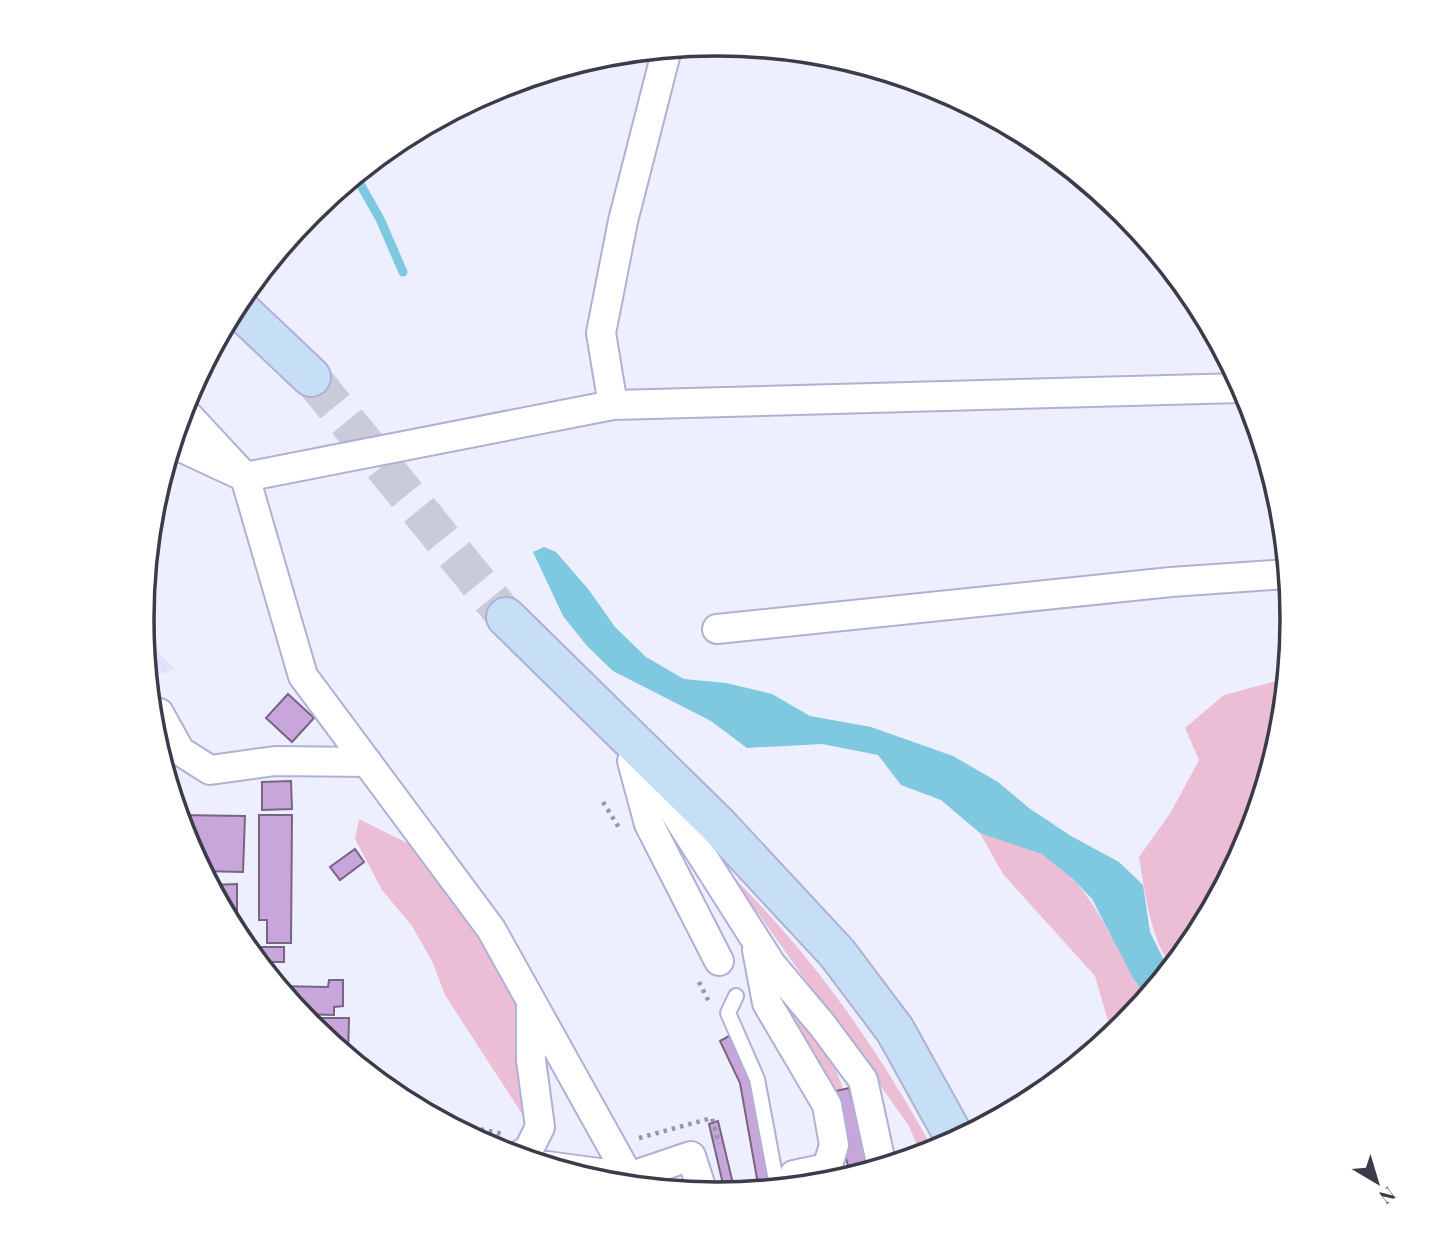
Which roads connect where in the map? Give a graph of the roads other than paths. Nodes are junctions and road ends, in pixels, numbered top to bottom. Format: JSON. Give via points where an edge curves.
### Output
{"nodes":[{"id":1,"x":665,"y":59,"type":"edge"},
{"id":2,"x":243,"y":314,"type":"edge"},
{"id":3,"x":311,"y":377,"type":"tunnel mouth"},
{"id":4,"x":1230,"y":388,"type":"edge"},
{"id":5,"x":613,"y":405,"type":"junction"},
{"id":6,"x":191,"y":418,"type":"edge"},
{"id":7,"x":180,"y":447,"type":"edge"},
{"id":8,"x":245,"y":477,"type":"junction"},
{"id":9,"x":1277,"y":576,"type":"edge"},
{"id":10,"x":506,"y":617,"type":"tunnel mouth"},
{"id":11,"x":717,"y":629,"type":"dead end"},
{"id":12,"x":162,"y":719,"type":"edge"},
{"id":13,"x":626,"y":738,"type":"junction"},
{"id":14,"x":367,"y":762,"type":"junction"},
{"id":15,"x":755,"y":937,"type":"junction"},
{"id":16,"x":719,"y":961,"type":"dead end"},
{"id":17,"x":736,"y":996,"type":"dead end"},
{"id":18,"x":531,"y":1000,"type":"junction"},
{"id":19,"x":951,"y":1131,"type":"edge"},
{"id":20,"x":526,"y":1148,"type":"edge"},
{"id":21,"x":880,"y":1157,"type":"edge"},
{"id":22,"x":815,"y":1173,"type":"edge"},
{"id":23,"x":627,"y":1174,"type":"edge"},
{"id":24,"x":643,"y":1177,"type":"edge"},
{"id":25,"x":780,"y":1178,"type":"edge"},
{"id":26,"x":699,"y":1182,"type":"edge"}],
"edges":[{"from":1,"to":5,"type":"street","via":[[623,220],[601,333]]},
{"from":2,"to":3,"type":"street"},
{"from":4,"to":5,"type":"street"},
{"from":5,"to":8,"type":"street"},
{"from":6,"to":8,"type":"street"},
{"from":7,"to":8,"type":"street"},
{"from":8,"to":14,"type":"street","via":[[303,676]]},
{"from":9,"to":11,"type":"street","via":[[1171,582]]},
{"from":10,"to":13,"type":"street"},
{"from":12,"to":14,"type":"street","via":[[180,751],[210,770],[275,761]]},
{"from":13,"to":15,"type":"street"},
{"from":13,"to":16,"type":"street","via":[[649,824]]},
{"from":13,"to":19,"type":"street","via":[[718,825],[837,953],[895,1030]]},
{"from":14,"to":18,"type":"street","via":[[491,929]]},
{"from":15,"to":21,"type":"street","via":[[771,964],[863,1080]]},
{"from":15,"to":22,"type":"street","via":[[768,1003],[827,1105],[834,1145],[827,1168]]},
{"from":17,"to":25,"type":"lane","via":[[728,1013],[757,1079],[775,1175]]},
{"from":18,"to":20,"type":"street","via":[[531,1060],[540,1127]]},
{"from":18,"to":23,"type":"street"},
{"from":24,"to":26,"type":"street","via":[[691,1156]]}]}
